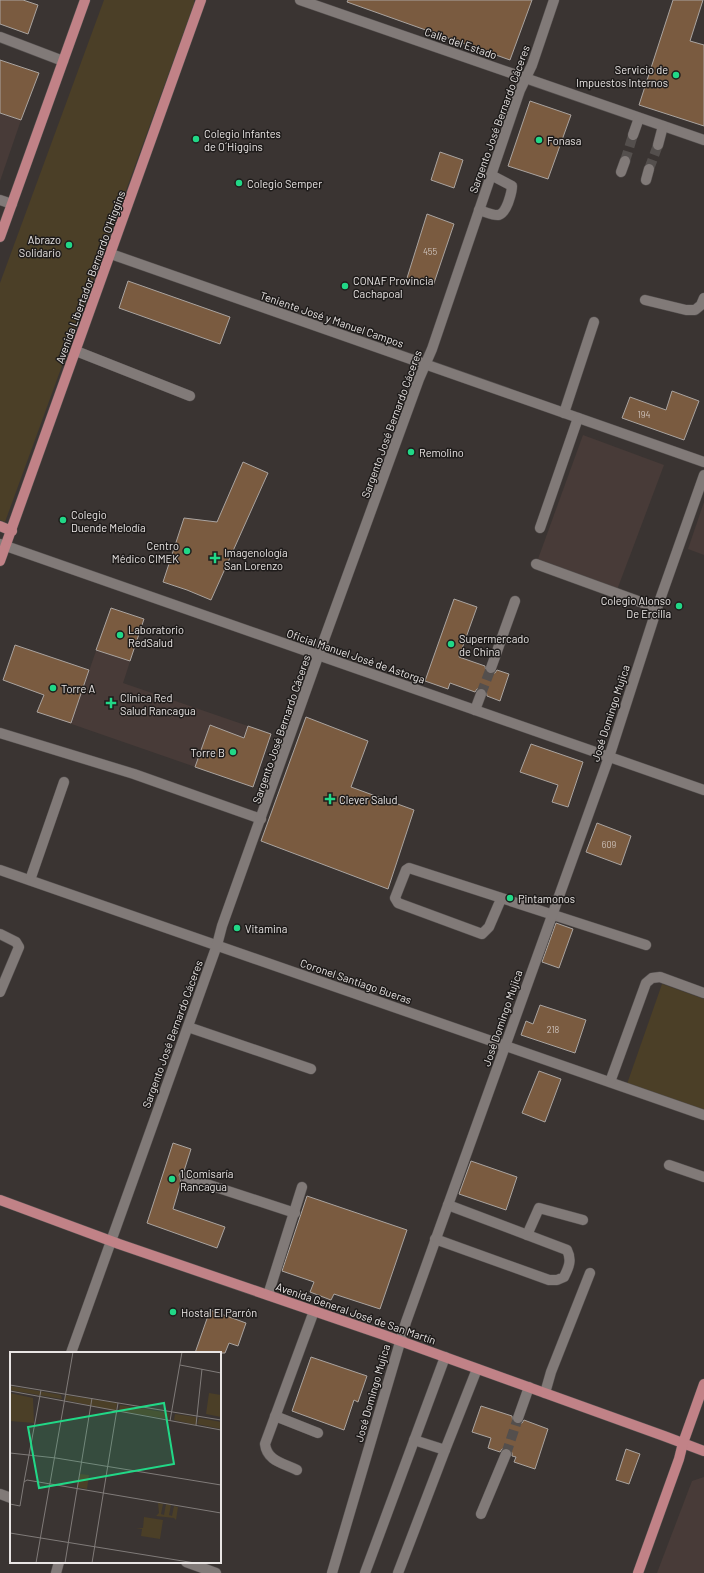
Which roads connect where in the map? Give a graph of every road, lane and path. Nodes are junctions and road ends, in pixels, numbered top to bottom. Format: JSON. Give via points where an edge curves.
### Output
{"nodes":[{"id":1,"x":85,"y":0,"type":"edge"},
{"id":2,"x":201,"y":0,"type":"edge"},
{"id":3,"x":300,"y":0,"type":"edge"},
{"id":4,"x":554,"y":0,"type":"edge"},
{"id":5,"x":0,"y":37,"type":"edge"},
{"id":6,"x":63,"y":61,"type":"junction"},
{"id":7,"x":525,"y":78,"type":"junction"},
{"id":8,"x":639,"y":118,"type":"junction"},
{"id":9,"x":663,"y":126,"type":"junction"},
{"id":10,"x":633,"y":135,"type":"tunnel mouth"},
{"id":11,"x":704,"y":140,"type":"edge"},
{"id":12,"x":658,"y":145,"type":"tunnel mouth"},
{"id":13,"x":625,"y":161,"type":"tunnel mouth"},
{"id":14,"x":649,"y":169,"type":"tunnel mouth"},
{"id":15,"x":620,"y":172,"type":"dead end"},
{"id":16,"x":491,"y":175,"type":"junction"},
{"id":17,"x":646,"y":180,"type":"dead end"},
{"id":18,"x":0,"y":200,"type":"edge"},
{"id":19,"x":12,"y":204,"type":"junction"},
{"id":20,"x":479,"y":210,"type":"junction"},
{"id":21,"x":0,"y":236,"type":"edge"},
{"id":22,"x":111,"y":254,"type":"junction"},
{"id":23,"x":704,"y":298,"type":"edge"},
{"id":24,"x":645,"y":300,"type":"dead end"},
{"id":25,"x":594,"y":322,"type":"dead end"},
{"id":26,"x":76,"y":351,"type":"junction"},
{"id":27,"x":425,"y":364,"type":"junction"},
{"id":28,"x":190,"y":396,"type":"dead end"},
{"id":29,"x":564,"y":413,"type":"junction"},
{"id":30,"x":578,"y":418,"type":"junction"},
{"id":31,"x":704,"y":462,"type":"edge"},
{"id":32,"x":704,"y":475,"type":"edge"},
{"id":33,"x":0,"y":526,"type":"edge"},
{"id":34,"x":540,"y":528,"type":"dead end"},
{"id":35,"x":12,"y":531,"type":"junction"},
{"id":36,"x":3,"y":545,"type":"edge"},
{"id":37,"x":0,"y":561,"type":"edge"},
{"id":38,"x":536,"y":564,"type":"dead end"},
{"id":39,"x":515,"y":601,"type":"dead end"},
{"id":40,"x":657,"y":608,"type":"junction"},
{"id":41,"x":319,"y":656,"type":"junction"},
{"id":42,"x":490,"y":668,"type":"tunnel mouth"},
{"id":43,"x":481,"y":694,"type":"tunnel mouth"},
{"id":44,"x":475,"y":710,"type":"junction"},
{"id":45,"x":0,"y":733,"type":"edge"},
{"id":46,"x":609,"y":757,"type":"junction"},
{"id":47,"x":64,"y":782,"type":"dead end"},
{"id":48,"x":704,"y":790,"type":"edge"},
{"id":49,"x":261,"y":819,"type":"junction"},
{"id":50,"x":0,"y":870,"type":"edge"},
{"id":51,"x":30,"y":880,"type":"junction"},
{"id":52,"x":501,"y":899,"type":"junction"},
{"id":53,"x":552,"y":915,"type":"junction"},
{"id":54,"x":0,"y":934,"type":"edge"},
{"id":55,"x":217,"y":945,"type":"junction"},
{"id":56,"x":646,"y":945,"type":"dead end"},
{"id":57,"x":0,"y":992,"type":"edge"},
{"id":58,"x":704,"y":993,"type":"edge"},
{"id":59,"x":188,"y":1027,"type":"junction"},
{"id":60,"x":505,"y":1046,"type":"junction"},
{"id":61,"x":311,"y":1069,"type":"dead end"},
{"id":62,"x":610,"y":1082,"type":"junction"},
{"id":63,"x":704,"y":1115,"type":"edge"},
{"id":64,"x":669,"y":1165,"type":"dead end"},
{"id":65,"x":185,"y":1177,"type":"dead end"},
{"id":66,"x":704,"y":1177,"type":"edge"},
{"id":67,"x":302,"y":1187,"type":"dead end"},
{"id":68,"x":0,"y":1200,"type":"edge"},
{"id":69,"x":448,"y":1205,"type":"junction"},
{"id":70,"x":295,"y":1213,"type":"junction"},
{"id":71,"x":583,"y":1220,"type":"dead end"},
{"id":72,"x":527,"y":1235,"type":"junction"},
{"id":73,"x":435,"y":1239,"type":"junction"},
{"id":74,"x":111,"y":1240,"type":"junction"},
{"id":75,"x":590,"y":1273,"type":"dead end"},
{"id":76,"x":268,"y":1295,"type":"junction"},
{"id":77,"x":314,"y":1311,"type":"junction"},
{"id":78,"x":400,"y":1341,"type":"junction"},
{"id":79,"x":70,"y":1352,"type":"edge"},
{"id":80,"x":444,"y":1357,"type":"junction"},
{"id":81,"x":477,"y":1369,"type":"junction"},
{"id":82,"x":704,"y":1384,"type":"edge"},
{"id":83,"x":529,"y":1387,"type":"junction"},
{"id":84,"x":545,"y":1394,"type":"junction"},
{"id":85,"x":275,"y":1416,"type":"junction"},
{"id":86,"x":518,"y":1418,"type":"tunnel mouth"},
{"id":87,"x":318,"y":1433,"type":"dead end"},
{"id":88,"x":414,"y":1440,"type":"junction"},
{"id":89,"x":683,"y":1443,"type":"junction"},
{"id":90,"x":445,"y":1450,"type":"junction"},
{"id":91,"x":704,"y":1451,"type":"edge"},
{"id":92,"x":506,"y":1454,"type":"tunnel mouth"},
{"id":93,"x":297,"y":1470,"type":"dead end"},
{"id":94,"x":0,"y":1494,"type":"edge"},
{"id":95,"x":10,"y":1498,"type":"edge"},
{"id":96,"x":481,"y":1514,"type":"dead end"},
{"id":97,"x":60,"y":1563,"type":"edge"},
{"id":98,"x":188,"y":1563,"type":"edge"},
{"id":99,"x":204,"y":1571,"type":"edge"},
{"id":100,"x":56,"y":1573,"type":"edge"},
{"id":101,"x":216,"y":1573,"type":"edge"},
{"id":102,"x":332,"y":1573,"type":"edge"},
{"id":103,"x":365,"y":1573,"type":"edge"},
{"id":104,"x":398,"y":1573,"type":"edge"},
{"id":105,"x":638,"y":1573,"type":"edge"}],
"edges":[{"from":1,"to":6,"type":"main road"},
{"from":2,"to":22,"type":"main road","name":"Avenida Libertador Bernardo O'Higgins"},
{"from":3,"to":7,"type":"street","name":"Calle del Estado"},
{"from":4,"to":7,"type":"street","name":"Sargento José Bernardo Cáceres","via":[[532,65]]},
{"from":5,"to":6,"type":"street"},
{"from":6,"to":19,"type":"main road"},
{"from":7,"to":8,"type":"street","name":"Calle del Estado"},
{"from":7,"to":16,"type":"street","name":"Sargento José Bernardo Cáceres"},
{"from":8,"to":9,"type":"street","name":"Calle del Estado"},
{"from":8,"to":10,"type":"street"},
{"from":9,"to":11,"type":"street","name":"Calle del Estado"},
{"from":9,"to":12,"type":"street"},
{"from":13,"to":15,"type":"street"},
{"from":14,"to":17,"type":"street"},
{"from":16,"to":20,"type":"street","name":"Sargento José Bernardo Cáceres"},
{"from":16,"to":20,"type":"street","via":[[512,186],[511,195],[501,214]]},
{"from":18,"to":19,"type":"street"},
{"from":19,"to":21,"type":"main road"},
{"from":20,"to":27,"type":"street","name":"Sargento José Bernardo Cáceres"},
{"from":22,"to":26,"type":"main road","name":"Avenida Libertador Bernardo O'Higgins"},
{"from":22,"to":27,"type":"street","name":"Teniente José y Manuel Campos"},
{"from":23,"to":24,"type":"street","via":[[701,306],[695,310]]},
{"from":25,"to":29,"type":"street"},
{"from":26,"to":28,"type":"street"},
{"from":26,"to":35,"type":"main road","name":"Avenida Libertador Bernardo O'Higgins"},
{"from":27,"to":29,"type":"street","name":"Teniente José y Manuel Campos"},
{"from":27,"to":41,"type":"street","name":"Sargento José Bernardo Cáceres"},
{"from":29,"to":30,"type":"street","name":"Teniente José y Manuel Campos"},
{"from":30,"to":31,"type":"street","name":"Teniente José y Manuel Campos"},
{"from":30,"to":34,"type":"street"},
{"from":32,"to":40,"type":"street","name":"José Domingo Mujica"},
{"from":33,"to":35,"type":"main road"},
{"from":35,"to":36,"type":"main road","name":"Avenida Libertador Bernardo O'Higgins"},
{"from":36,"to":37,"type":"main road","name":"Avenida Libertador Bernardo O'Higgins"},
{"from":36,"to":41,"type":"street","name":"Oficial Manuel José de Astorga"},
{"from":38,"to":40,"type":"street"},
{"from":39,"to":42,"type":"street"},
{"from":40,"to":46,"type":"street","name":"José Domingo Mujica"},
{"from":41,"to":44,"type":"street","name":"Oficial Manuel José de Astorga"},
{"from":41,"to":49,"type":"street","name":"Sargento José Bernardo Cáceres"},
{"from":43,"to":44,"type":"street"},
{"from":44,"to":46,"type":"street","name":"Oficial Manuel José de Astorga"},
{"from":45,"to":49,"type":"street","via":[[134,774]]},
{"from":46,"to":48,"type":"street","name":"Oficial Manuel José de Astorga"},
{"from":46,"to":53,"type":"street","name":"José Domingo Mujica"},
{"from":47,"to":51,"type":"street"},
{"from":49,"to":55,"type":"street","name":"Sargento José Bernardo Cáceres"},
{"from":50,"to":51,"type":"street","name":"Coronel Santiago Bueras"},
{"from":51,"to":55,"type":"street","name":"Coronel Santiago Bueras"},
{"from":52,"to":52,"type":"street","via":[[489,927],[482,934],[398,903],[395,898],[409,868]]},
{"from":52,"to":53,"type":"street"},
{"from":53,"to":56,"type":"street"},
{"from":53,"to":60,"type":"street","name":"José Domingo Mujica"},
{"from":54,"to":57,"type":"street","via":[[16,942],[19,947]]},
{"from":55,"to":59,"type":"street","name":"Sargento José Bernardo Cáceres"},
{"from":55,"to":60,"type":"street","name":"Coronel Santiago Bueras"},
{"from":58,"to":62,"type":"street","via":[[660,977],[652,978],[646,983]]},
{"from":59,"to":61,"type":"street"},
{"from":59,"to":74,"type":"street","name":"Sargento José Bernardo Cáceres"},
{"from":60,"to":62,"type":"street","name":"Coronel Santiago Bueras"},
{"from":60,"to":69,"type":"street","name":"José Domingo Mujica"},
{"from":62,"to":63,"type":"street","name":"Coronel Santiago Bueras"},
{"from":64,"to":66,"type":"street"},
{"from":65,"to":70,"type":"street"},
{"from":67,"to":70,"type":"street"},
{"from":68,"to":74,"type":"main road","name":"Avenida General José de San Martín"},
{"from":69,"to":72,"type":"street"},
{"from":69,"to":73,"type":"street","name":"José Domingo Mujica"},
{"from":70,"to":76,"type":"street"},
{"from":71,"to":72,"type":"street","via":[[539,1208]]},
{"from":72,"to":73,"type":"street","via":[[567,1250],[570,1264],[564,1277],[549,1280]]},
{"from":73,"to":78,"type":"street","name":"José Domingo Mujica"},
{"from":74,"to":76,"type":"main road","name":"Avenida General José de San Martín"},
{"from":74,"to":79,"type":"street","name":"Sargento José Bernardo Cáceres"},
{"from":75,"to":84,"type":"street","via":[[551,1372]]},
{"from":76,"to":77,"type":"main road","name":"Avenida General José de San Martín"},
{"from":77,"to":78,"type":"main road","name":"Avenida General José de San Martín"},
{"from":77,"to":85,"type":"street"},
{"from":78,"to":80,"type":"main road","name":"Avenida General José de San Martín"},
{"from":78,"to":102,"type":"street","name":"José Domingo Mujica"},
{"from":80,"to":81,"type":"main road","name":"Avenida General José de San Martín"},
{"from":80,"to":88,"type":"street"},
{"from":81,"to":83,"type":"main road","name":"Avenida General José de San Martín"},
{"from":81,"to":90,"type":"street"},
{"from":82,"to":89,"type":"main road"},
{"from":83,"to":84,"type":"main road","name":"Avenida General José de San Martín"},
{"from":83,"to":86,"type":"street"},
{"from":84,"to":89,"type":"main road","name":"Avenida General José de San Martín"},
{"from":85,"to":87,"type":"street"},
{"from":85,"to":93,"type":"street","via":[[264,1444],[266,1452],[270,1457]]},
{"from":88,"to":90,"type":"street"},
{"from":88,"to":103,"type":"street"},
{"from":89,"to":91,"type":"main road","name":"Avenida General José de San Martín"},
{"from":89,"to":105,"type":"main road"},
{"from":90,"to":104,"type":"street"},
{"from":92,"to":96,"type":"street"},
{"from":94,"to":95,"type":"street"},
{"from":97,"to":100,"type":"street"},
{"from":98,"to":99,"type":"street"},
{"from":99,"to":101,"type":"street"}]}
